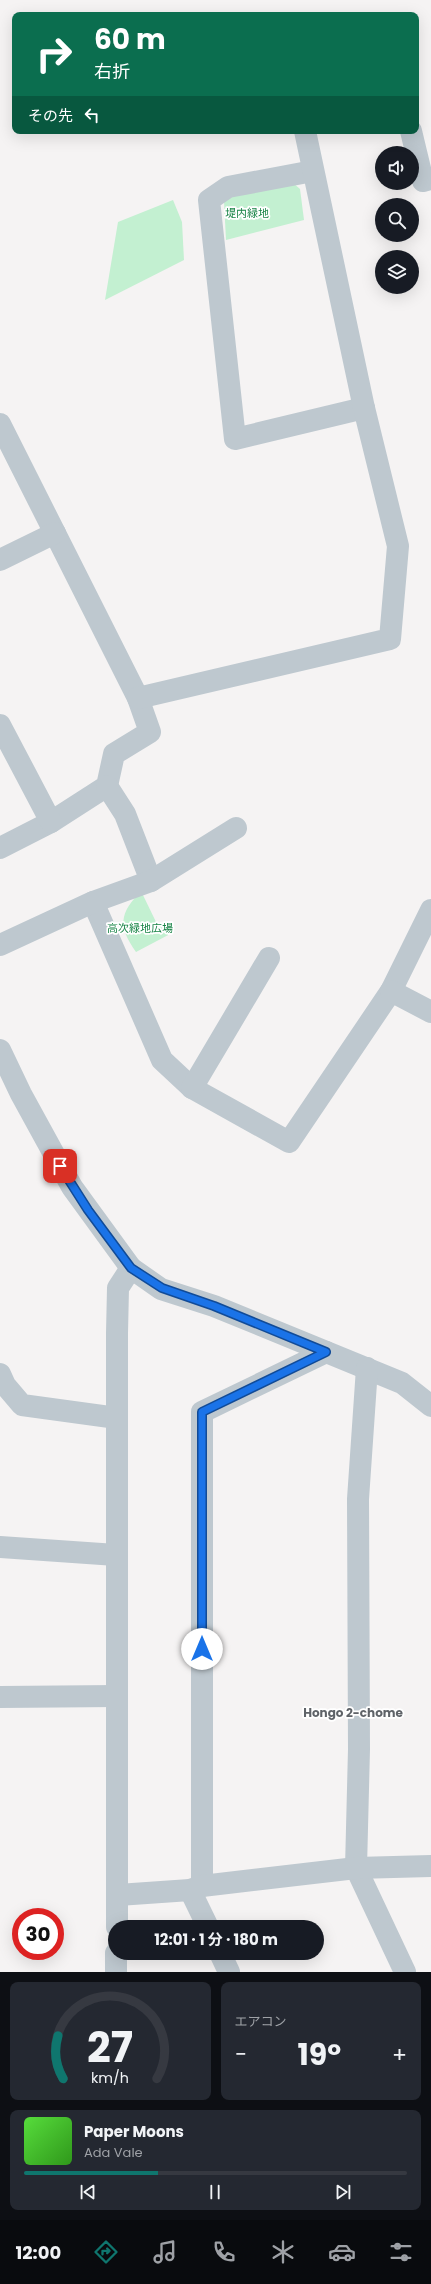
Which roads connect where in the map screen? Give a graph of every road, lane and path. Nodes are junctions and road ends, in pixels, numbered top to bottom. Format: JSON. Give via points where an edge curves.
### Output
{"nodes":[{"id":1,"x":306,"y":134,"type":"edge"},
{"id":2,"x":413,"y":134,"type":"edge"},
{"id":3,"x":313,"y":171,"type":"junction"},
{"id":4,"x":431,"y":179,"type":"edge"},
{"id":5,"x":364,"y":408,"type":"junction"},
{"id":6,"x":0,"y":424,"type":"edge"},
{"id":7,"x":55,"y":533,"type":"junction"},
{"id":8,"x":0,"y":560,"type":"edge"},
{"id":9,"x":138,"y":698,"type":"junction"},
{"id":10,"x":0,"y":725,"type":"edge"},
{"id":11,"x":106,"y":786,"type":"junction"},
{"id":12,"x":51,"y":822,"type":"junction"},
{"id":13,"x":236,"y":828,"type":"dead end"},
{"id":14,"x":0,"y":848,"type":"edge"},
{"id":15,"x":151,"y":881,"type":"junction"},
{"id":16,"x":93,"y":902,"type":"junction"},
{"id":17,"x":431,"y":910,"type":"edge"},
{"id":18,"x":0,"y":946,"type":"edge"},
{"id":19,"x":269,"y":958,"type":"dead end"},
{"id":20,"x":390,"y":991,"type":"junction"},
{"id":21,"x":431,"y":1012,"type":"edge"},
{"id":22,"x":0,"y":1050,"type":"edge"},
{"id":23,"x":5,"y":1078,"type":"edge"},
{"id":24,"x":192,"y":1088,"type":"junction"},
{"id":25,"x":131,"y":1268,"type":"junction"},
{"id":26,"x":326,"y":1352,"type":"junction"},
{"id":27,"x":367,"y":1368,"type":"junction"},
{"id":28,"x":0,"y":1374,"type":"edge"},
{"id":29,"x":431,"y":1406,"type":"edge"},
{"id":30,"x":117,"y":1418,"type":"junction"},
{"id":31,"x":0,"y":1547,"type":"edge"},
{"id":32,"x":116,"y":1555,"type":"junction"},
{"id":33,"x":117,"y":1696,"type":"junction"},
{"id":34,"x":0,"y":1697,"type":"edge"},
{"id":35,"x":431,"y":1866,"type":"edge"},
{"id":36,"x":356,"y":1868,"type":"junction"},
{"id":37,"x":196,"y":1888,"type":"junction"},
{"id":38,"x":118,"y":1895,"type":"junction"},
{"id":39,"x":117,"y":1920,"type":"edge"},
{"id":40,"x":206,"y":1920,"type":"edge"},
{"id":41,"x":116,"y":1960,"type":"edge"},
{"id":42,"x":223,"y":1960,"type":"edge"},
{"id":43,"x":116,"y":1972,"type":"edge"},
{"id":44,"x":229,"y":1972,"type":"edge"},
{"id":45,"x":405,"y":1972,"type":"edge"}],
"edges":[{"from":1,"to":3,"type":"street"},
{"from":2,"to":4,"type":"street","via":[[423,181]]},
{"from":3,"to":5,"type":"street"},
{"from":3,"to":5,"type":"street","via":[[228,187],[209,200],[235,439]]},
{"from":5,"to":9,"type":"street","via":[[398,546],[390,640]]},
{"from":6,"to":7,"type":"street"},
{"from":7,"to":8,"type":"street"},
{"from":7,"to":9,"type":"street"},
{"from":9,"to":11,"type":"street","via":[[150,732],[114,754]]},
{"from":10,"to":12,"type":"street"},
{"from":11,"to":12,"type":"street"},
{"from":11,"to":15,"type":"street","via":[[125,814]]},
{"from":12,"to":14,"type":"street"},
{"from":13,"to":15,"type":"street"},
{"from":15,"to":16,"type":"street"},
{"from":16,"to":18,"type":"street"},
{"from":16,"to":24,"type":"street","via":[[162,1060]]},
{"from":17,"to":20,"type":"street"},
{"from":19,"to":24,"type":"street"},
{"from":20,"to":21,"type":"street"},
{"from":20,"to":24,"type":"street","via":[[289,1142]]},
{"from":22,"to":23,"type":"street"},
{"from":23,"to":25,"type":"street","via":[[72,1187]]},
{"from":25,"to":26,"type":"street","via":[[162,1288],[214,1306]]},
{"from":25,"to":30,"type":"street","via":[[118,1288]]},
{"from":26,"to":27,"type":"street"},
{"from":26,"to":37,"type":"street","via":[[202,1412]]},
{"from":27,"to":29,"type":"street","via":[[402,1383]]},
{"from":27,"to":36,"type":"street","via":[[358,1499],[359,1749]]},
{"from":28,"to":30,"type":"street","via":[[5,1385],[22,1405]]},
{"from":30,"to":32,"type":"street"},
{"from":31,"to":32,"type":"street"},
{"from":32,"to":33,"type":"street"},
{"from":33,"to":34,"type":"street"},
{"from":33,"to":38,"type":"street"},
{"from":35,"to":36,"type":"street"},
{"from":36,"to":37,"type":"street"},
{"from":36,"to":45,"type":"street"},
{"from":37,"to":38,"type":"street"},
{"from":37,"to":40,"type":"street"},
{"from":38,"to":39,"type":"street"},
{"from":41,"to":43,"type":"street"},
{"from":42,"to":44,"type":"street"}]}
